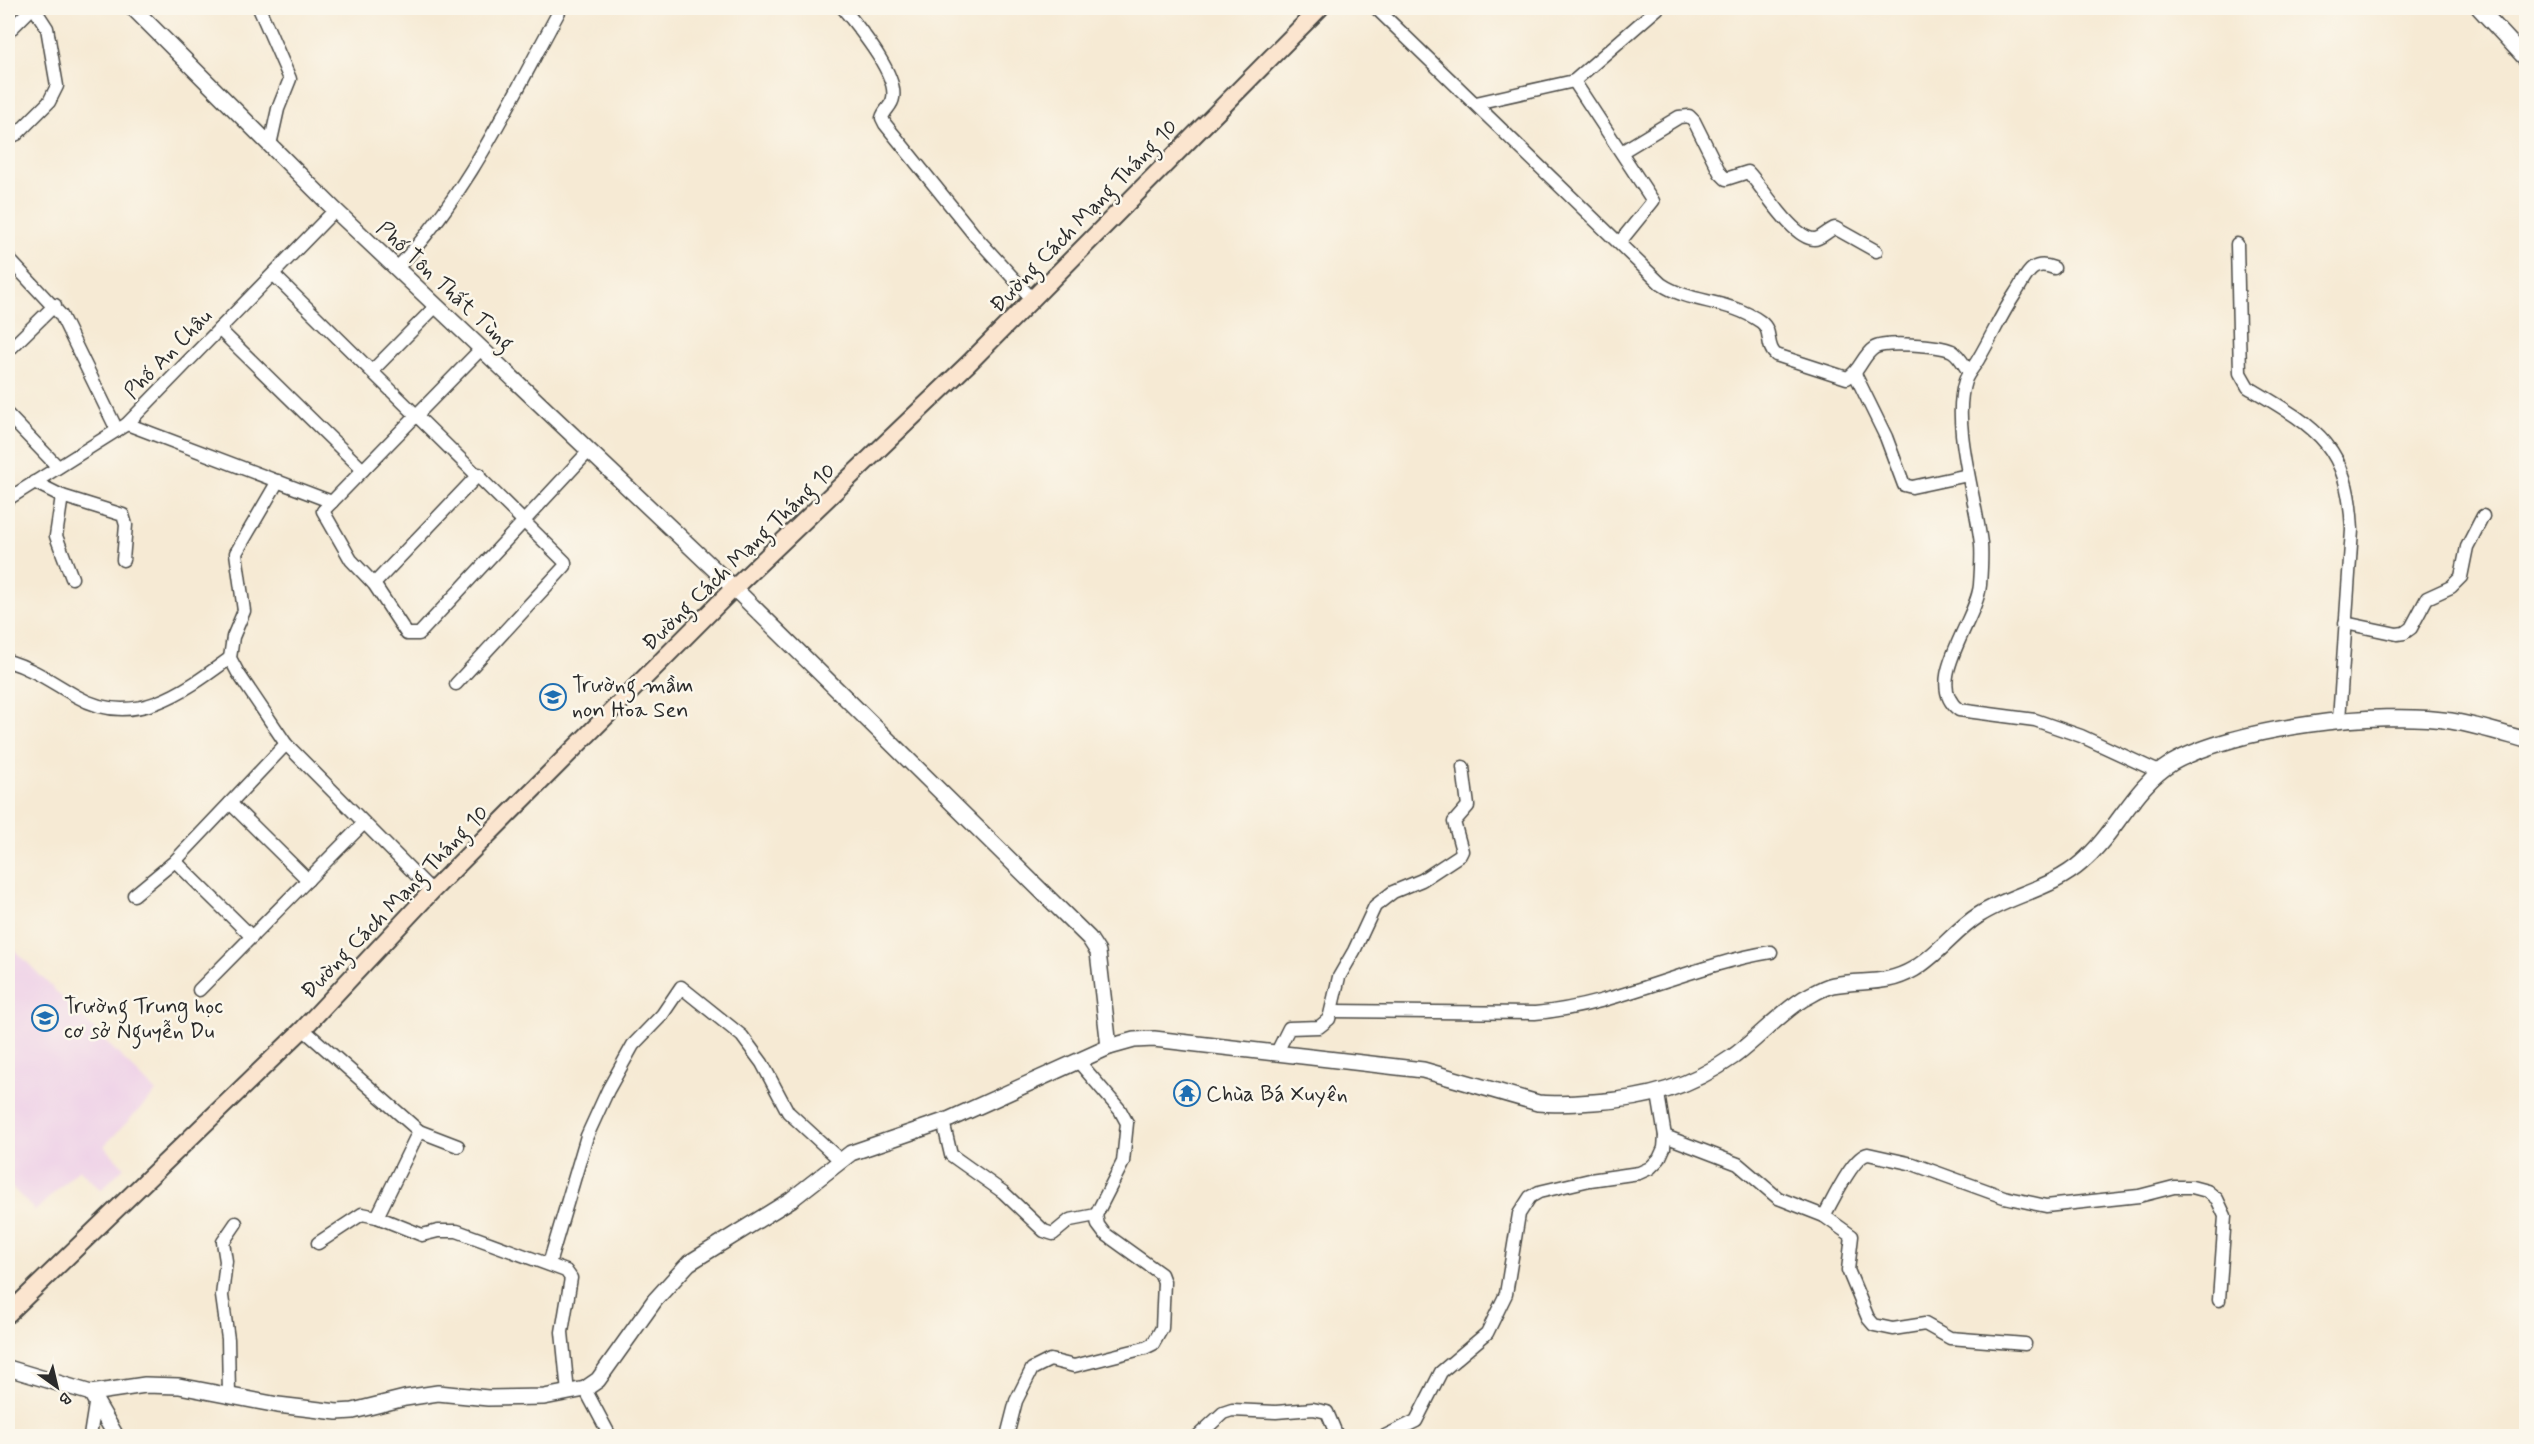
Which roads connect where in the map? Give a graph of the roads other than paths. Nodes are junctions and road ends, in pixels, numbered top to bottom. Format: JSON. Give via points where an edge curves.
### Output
{"nodes":[{"id":1,"x":33,"y":8,"type":"edge"},
{"id":2,"x":133,"y":8,"type":"edge"},
{"id":3,"x":259,"y":8,"type":"edge"},
{"id":4,"x":561,"y":8,"type":"edge"},
{"id":5,"x":843,"y":8,"type":"edge"},
{"id":6,"x":1320,"y":8,"type":"edge"},
{"id":7,"x":1376,"y":8,"type":"edge"},
{"id":8,"x":1658,"y":8,"type":"edge"},
{"id":9,"x":2479,"y":8,"type":"edge"},
{"id":10,"x":8,"y":32,"type":"edge"},
{"id":11,"x":2526,"y":59,"type":"edge"},
{"id":12,"x":1574,"y":81,"type":"junction"},
{"id":13,"x":1476,"y":103,"type":"junction"},
{"id":14,"x":8,"y":138,"type":"edge"},
{"id":15,"x":270,"y":145,"type":"junction"},
{"id":16,"x":1623,"y":151,"type":"junction"},
{"id":17,"x":335,"y":210,"type":"junction"},
{"id":18,"x":1619,"y":243,"type":"junction"},
{"id":19,"x":2237,"y":244,"type":"dead end"},
{"id":20,"x":1876,"y":251,"type":"dead end"},
{"id":21,"x":8,"y":258,"type":"edge"},
{"id":22,"x":2054,"y":268,"type":"dead end"},
{"id":23,"x":396,"y":269,"type":"junction"},
{"id":24,"x":274,"y":275,"type":"junction"},
{"id":25,"x":1033,"y":300,"type":"junction"},
{"id":26,"x":55,"y":305,"type":"junction"},
{"id":27,"x":436,"y":306,"type":"junction"},
{"id":28,"x":219,"y":329,"type":"junction"},
{"id":29,"x":481,"y":349,"type":"junction"},
{"id":30,"x":8,"y":351,"type":"edge"},
{"id":31,"x":372,"y":371,"type":"junction"},
{"id":32,"x":1969,"y":372,"type":"junction"},
{"id":33,"x":1855,"y":374,"type":"junction"},
{"id":34,"x":417,"y":414,"type":"junction"},
{"id":35,"x":8,"y":415,"type":"edge"},
{"id":36,"x":122,"y":427,"type":"junction"},
{"id":37,"x":589,"y":451,"type":"junction"},
{"id":38,"x":58,"y":467,"type":"junction"},
{"id":39,"x":363,"y":470,"type":"junction"},
{"id":40,"x":478,"y":474,"type":"junction"},
{"id":41,"x":1968,"y":475,"type":"junction"},
{"id":42,"x":278,"y":481,"type":"junction"},
{"id":43,"x":34,"y":482,"type":"junction"},
{"id":44,"x":62,"y":496,"type":"junction"},
{"id":45,"x":8,"y":499,"type":"edge"},
{"id":46,"x":332,"y":502,"type":"junction"},
{"id":47,"x":2483,"y":516,"type":"dead end"},
{"id":48,"x":525,"y":520,"type":"junction"},
{"id":49,"x":123,"y":561,"type":"dead end"},
{"id":50,"x":72,"y":578,"type":"dead end"},
{"id":51,"x":374,"y":584,"type":"junction"},
{"id":52,"x":734,"y":588,"type":"junction"},
{"id":53,"x":2345,"y":623,"type":"junction"},
{"id":54,"x":230,"y":658,"type":"junction"},
{"id":55,"x":8,"y":661,"type":"edge"},
{"id":56,"x":456,"y":684,"type":"dead end"},
{"id":57,"x":2339,"y":720,"type":"junction"},
{"id":58,"x":2526,"y":740,"type":"edge"},
{"id":59,"x":286,"y":744,"type":"junction"},
{"id":60,"x":1462,"y":767,"type":"dead end"},
{"id":61,"x":2160,"y":772,"type":"junction"},
{"id":62,"x":230,"y":803,"type":"junction"},
{"id":63,"x":364,"y":823,"type":"junction"},
{"id":64,"x":175,"y":861,"type":"junction"},
{"id":65,"x":308,"y":880,"type":"junction"},
{"id":66,"x":432,"y":891,"type":"junction"},
{"id":67,"x":134,"y":895,"type":"dead end"},
{"id":68,"x":252,"y":937,"type":"junction"},
{"id":69,"x":1771,"y":952,"type":"dead end"},
{"id":70,"x":199,"y":990,"type":"dead end"},
{"id":71,"x":1332,"y":1011,"type":"junction"},
{"id":72,"x":303,"y":1029,"type":"junction"},
{"id":73,"x":1109,"y":1047,"type":"junction"},
{"id":74,"x":1277,"y":1052,"type":"junction"},
{"id":75,"x":1078,"y":1061,"type":"junction"},
{"id":76,"x":1658,"y":1094,"type":"junction"},
{"id":77,"x":943,"y":1121,"type":"junction"},
{"id":78,"x":419,"y":1131,"type":"junction"},
{"id":79,"x":1665,"y":1136,"type":"junction"},
{"id":80,"x":458,"y":1146,"type":"dead end"},
{"id":81,"x":840,"y":1160,"type":"junction"},
{"id":82,"x":1096,"y":1215,"type":"junction"},
{"id":83,"x":1824,"y":1216,"type":"junction"},
{"id":84,"x":377,"y":1217,"type":"junction"},
{"id":85,"x":236,"y":1223,"type":"dead end"},
{"id":86,"x":318,"y":1243,"type":"dead end"},
{"id":87,"x":549,"y":1264,"type":"junction"},
{"id":88,"x":2219,"y":1300,"type":"dead end"},
{"id":89,"x":8,"y":1314,"type":"edge"},
{"id":90,"x":2025,"y":1344,"type":"dead end"},
{"id":91,"x":8,"y":1368,"type":"edge"},
{"id":92,"x":585,"y":1389,"type":"junction"},
{"id":93,"x":568,"y":1393,"type":"junction"},
{"id":94,"x":229,"y":1395,"type":"junction"},
{"id":95,"x":93,"y":1396,"type":"junction"},
{"id":96,"x":90,"y":1437,"type":"edge"},
{"id":97,"x":117,"y":1437,"type":"edge"},
{"id":98,"x":610,"y":1437,"type":"edge"},
{"id":99,"x":1007,"y":1437,"type":"edge"},
{"id":100,"x":1198,"y":1437,"type":"edge"},
{"id":101,"x":1337,"y":1437,"type":"edge"},
{"id":102,"x":1385,"y":1437,"type":"edge"}],
"edges":[{"from":1,"to":10,"type":"street"},
{"from":1,"to":14,"type":"street","via":[[47,28],[57,86],[49,102]]},
{"from":2,"to":15,"type":"street","name":"Phố Tôn Thất Tùng"},
{"from":3,"to":15,"type":"street","via":[[290,79]]},
{"from":4,"to":23,"type":"street","via":[[480,155],[431,231]]},
{"from":5,"to":25,"type":"street","via":[[877,53],[892,86],[892,102],[882,118],[885,123],[976,237]]},
{"from":6,"to":25,"type":"main road","name":"Đường Cách Mạng Tháng 10"},
{"from":7,"to":13,"type":"street"},
{"from":8,"to":12,"type":"street"},
{"from":9,"to":11,"type":"street"},
{"from":12,"to":13,"type":"street"},
{"from":12,"to":16,"type":"street"},
{"from":13,"to":18,"type":"street"},
{"from":15,"to":17,"type":"street","name":"Phố Tôn Thất Tùng"},
{"from":16,"to":18,"type":"street","via":[[1653,201]]},
{"from":16,"to":20,"type":"street","via":[[1679,117],[1689,116],[1726,179],[1748,172],[1778,213],[1811,238],[1835,228]]},
{"from":17,"to":23,"type":"street","name":"Phố Tôn Thất Tùng"},
{"from":17,"to":24,"type":"street","name":"Phố An Châu"},
{"from":18,"to":33,"type":"street","via":[[1670,290],[1724,303],[1762,323],[1769,332],[1769,347],[1776,355],[1843,378]]},
{"from":19,"to":53,"type":"street","via":[[2242,381],[2305,421],[2331,451],[2344,476],[2352,530]]},
{"from":21,"to":26,"type":"street"},
{"from":22,"to":32,"type":"street","via":[[2043,264],[2033,267]]},
{"from":23,"to":27,"type":"street","name":"Phố Tôn Thất Tùng"},
{"from":24,"to":28,"type":"street","name":"Phố An Châu"},
{"from":24,"to":31,"type":"street"},
{"from":25,"to":52,"type":"main road","name":"Đường Cách Mạng Tháng 10"},
{"from":26,"to":30,"type":"street"},
{"from":26,"to":36,"type":"street"},
{"from":27,"to":29,"type":"street","name":"Phố Tôn Thất Tùng"},
{"from":27,"to":31,"type":"street"},
{"from":28,"to":36,"type":"street","name":"Phố An Châu"},
{"from":28,"to":39,"type":"street"},
{"from":29,"to":34,"type":"street"},
{"from":29,"to":37,"type":"street","name":"Phố Tôn Thất Tùng"},
{"from":31,"to":34,"type":"street"},
{"from":32,"to":33,"type":"street","via":[[1948,349],[1888,343],[1868,353]]},
{"from":32,"to":41,"type":"street","via":[[1962,413]]},
{"from":33,"to":41,"type":"street","via":[[1904,485],[1912,487]]},
{"from":34,"to":39,"type":"street"},
{"from":34,"to":40,"type":"street"},
{"from":35,"to":38,"type":"street"},
{"from":36,"to":38,"type":"street","name":"Phố An Châu"},
{"from":36,"to":42,"type":"street"},
{"from":37,"to":48,"type":"street"},
{"from":37,"to":52,"type":"street","name":"Phố Tôn Thất Tùng"},
{"from":38,"to":43,"type":"street","name":"Phố An Châu"},
{"from":39,"to":46,"type":"street"},
{"from":40,"to":48,"type":"street"},
{"from":40,"to":51,"type":"street"},
{"from":41,"to":61,"type":"street","via":[[1981,545],[1980,586],[1974,610],[1948,666],[1949,701],[1966,712],[2035,720]]},
{"from":42,"to":46,"type":"street"},
{"from":42,"to":54,"type":"street","via":[[236,553],[244,611],[233,637]]},
{"from":43,"to":44,"type":"street"},
{"from":43,"to":45,"type":"street","name":"Phố An Châu"},
{"from":44,"to":49,"type":"street","via":[[123,515]]},
{"from":44,"to":50,"type":"street","via":[[56,536]]},
{"from":46,"to":51,"type":"street","via":[[323,511],[351,560]]},
{"from":47,"to":53,"type":"street","via":[[2467,547],[2461,577],[2451,587],[2427,598],[2411,628],[2397,634]]},
{"from":48,"to":51,"type":"street","via":[[416,636],[408,634]]},
{"from":48,"to":56,"type":"street","via":[[563,557],[565,566]]},
{"from":52,"to":66,"type":"main road","name":"Đường Cách Mạng Tháng 10"},
{"from":52,"to":73,"type":"street","name":"Phố Tôn Thất Tùng","via":[[1089,938],[1098,952]]},
{"from":53,"to":57,"type":"street"},
{"from":54,"to":55,"type":"street","via":[[187,690],[156,705],[127,709],[100,707],[30,668]]},
{"from":54,"to":59,"type":"street"},
{"from":57,"to":58,"type":"street","via":[[2432,719]]},
{"from":57,"to":61,"type":"street","via":[[2240,737],[2190,754]]},
{"from":59,"to":62,"type":"street"},
{"from":59,"to":63,"type":"street"},
{"from":60,"to":71,"type":"street","via":[[1468,806],[1454,822],[1460,855],[1375,906],[1336,984]]},
{"from":61,"to":76,"type":"street","via":[[2098,846],[2064,876],[1982,913],[1934,955],[1894,978],[1820,990],[1800,1001],[1717,1066],[1681,1087]]},
{"from":62,"to":64,"type":"street"},
{"from":62,"to":65,"type":"street"},
{"from":63,"to":65,"type":"street"},
{"from":63,"to":66,"type":"street"},
{"from":64,"to":67,"type":"street"},
{"from":64,"to":68,"type":"street"},
{"from":65,"to":68,"type":"street"},
{"from":66,"to":72,"type":"main road","name":"Đường Cách Mạng Tháng 10"},
{"from":68,"to":70,"type":"street"},
{"from":69,"to":71,"type":"street","via":[[1738,958],[1621,997],[1560,1011]]},
{"from":71,"to":74,"type":"street","via":[[1319,1027],[1289,1028]]},
{"from":72,"to":78,"type":"street"},
{"from":72,"to":89,"type":"main road","name":"Đường Cách Mạng Tháng 10"},
{"from":73,"to":74,"type":"street","via":[[1154,1039]]},
{"from":73,"to":75,"type":"street"},
{"from":74,"to":76,"type":"street","via":[[1423,1070],[1555,1105],[1632,1100]]},
{"from":75,"to":77,"type":"street"},
{"from":75,"to":82,"type":"street","via":[[1127,1123],[1123,1162]]},
{"from":76,"to":79,"type":"street"},
{"from":77,"to":81,"type":"street","via":[[896,1135]]},
{"from":77,"to":82,"type":"street","via":[[951,1155],[1003,1192],[1044,1231],[1053,1234],[1070,1220]]},
{"from":78,"to":80,"type":"street"},
{"from":78,"to":84,"type":"street"},
{"from":79,"to":83,"type":"street","via":[[1728,1158],[1778,1198]]},
{"from":79,"to":102,"type":"street","via":[[1664,1148],[1650,1168],[1539,1192],[1522,1205],[1506,1294],[1487,1333],[1441,1372],[1416,1421]]},
{"from":81,"to":87,"type":"street","via":[[788,1112],[742,1036],[681,987],[662,1015],[633,1045],[608,1090],[587,1136]]},
{"from":81,"to":92,"type":"street","via":[[792,1199],[689,1263],[655,1300],[598,1380]]},
{"from":82,"to":99,"type":"street","via":[[1104,1233],[1161,1274],[1163,1317],[1159,1337],[1145,1348],[1074,1366],[1050,1360],[1032,1369],[1016,1401]]},
{"from":83,"to":88,"type":"street","via":[[1856,1162],[1868,1154],[1913,1164],[2004,1197],[2046,1206],[2192,1187],[2217,1198],[2225,1216]]},
{"from":83,"to":90,"type":"street","via":[[1852,1236],[1848,1270],[1874,1325],[1893,1329],[1925,1324],[1950,1338]]},
{"from":84,"to":86,"type":"street","via":[[356,1217]]},
{"from":84,"to":87,"type":"street","via":[[422,1236],[457,1231]]},
{"from":85,"to":94,"type":"street","via":[[223,1242],[226,1261],[222,1296]]},
{"from":87,"to":93,"type":"street","via":[[566,1271],[570,1278],[562,1332]]},
{"from":91,"to":95,"type":"street"},
{"from":92,"to":93,"type":"street"},
{"from":92,"to":98,"type":"street"},
{"from":93,"to":94,"type":"street","via":[[488,1398],[438,1393],[353,1412],[278,1405]]},
{"from":94,"to":95,"type":"street","via":[[166,1385]]},
{"from":95,"to":96,"type":"street"},
{"from":95,"to":97,"type":"street"},
{"from":100,"to":101,"type":"street","via":[[1223,1413],[1232,1410],[1313,1409],[1327,1412]]}]}
